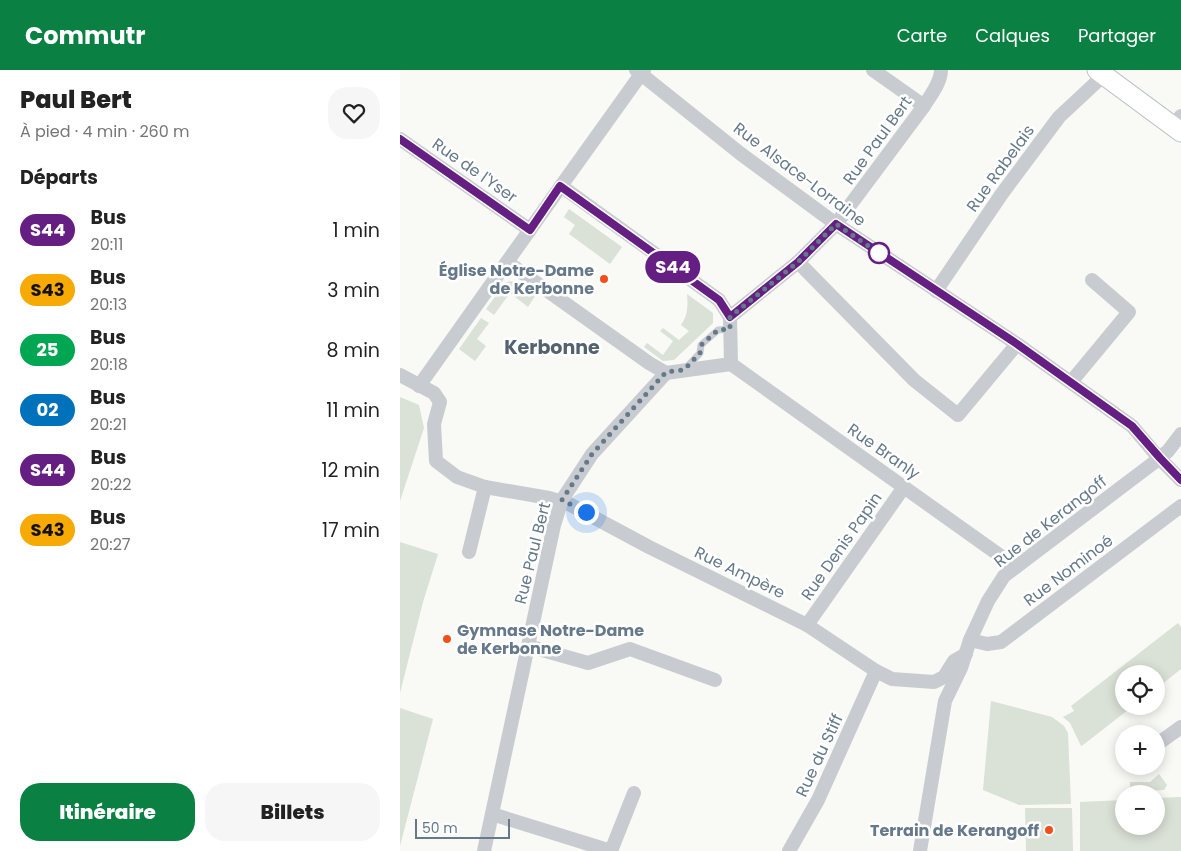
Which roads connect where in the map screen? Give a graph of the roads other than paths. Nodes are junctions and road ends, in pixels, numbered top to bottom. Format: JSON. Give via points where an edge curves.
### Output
{"nodes":[{"id":1,"x":873,"y":70,"type":"edge"},
{"id":2,"x":941,"y":70,"type":"edge"},
{"id":3,"x":641,"y":71,"type":"edge"},
{"id":4,"x":1100,"y":73,"type":"edge"},
{"id":5,"x":924,"y":106,"type":"junction"},
{"id":6,"x":1178,"y":125,"type":"edge"},
{"id":7,"x":400,"y":139,"type":"edge"},
{"id":8,"x":560,"y":186,"type":"junction"},
{"id":9,"x":836,"y":224,"type":"junction"},
{"id":10,"x":530,"y":230,"type":"junction"},
{"id":11,"x":507,"y":262,"type":"junction"},
{"id":12,"x":798,"y":262,"type":"junction"},
{"id":13,"x":1092,"y":280,"type":"dead end"},
{"id":14,"x":936,"y":291,"type":"junction"},
{"id":15,"x":730,"y":323,"type":"junction"},
{"id":16,"x":1017,"y":344,"type":"junction"},
{"id":17,"x":731,"y":364,"type":"junction"},
{"id":18,"x":684,"y":370,"type":"junction"},
{"id":19,"x":666,"y":372,"type":"junction"},
{"id":20,"x":400,"y":375,"type":"edge"},
{"id":21,"x":1071,"y":382,"type":"junction"},
{"id":22,"x":419,"y":386,"type":"junction"},
{"id":23,"x":1181,"y":434,"type":"edge"},
{"id":24,"x":1160,"y":458,"type":"junction"},
{"id":25,"x":1181,"y":480,"type":"edge"},
{"id":26,"x":485,"y":487,"type":"junction"},
{"id":27,"x":904,"y":487,"type":"junction"},
{"id":28,"x":562,"y":500,"type":"junction"},
{"id":29,"x":1181,"y":506,"type":"edge"},
{"id":30,"x":469,"y":552,"type":"dead end"},
{"id":31,"x":1016,"y":567,"type":"junction"},
{"id":32,"x":807,"y":625,"type":"junction"},
{"id":33,"x":970,"y":640,"type":"junction"},
{"id":34,"x":528,"y":646,"type":"junction"},
{"id":35,"x":966,"y":654,"type":"junction"},
{"id":36,"x":876,"y":671,"type":"junction"},
{"id":37,"x":715,"y":680,"type":"dead end"},
{"id":38,"x":1181,"y":727,"type":"edge"},
{"id":39,"x":1165,"y":739,"type":"edge"},
{"id":40,"x":634,"y":793,"type":"dead end"},
{"id":41,"x":492,"y":814,"type":"junction"},
{"id":42,"x":484,"y":851,"type":"edge"},
{"id":43,"x":611,"y":851,"type":"edge"},
{"id":44,"x":788,"y":851,"type":"edge"},
{"id":45,"x":920,"y":851,"type":"edge"}],
"edges":[{"from":1,"to":5,"type":"street"},
{"from":2,"to":5,"type":"street","name":"Rue Paul Bert"},
{"from":3,"to":8,"type":"street"},
{"from":3,"to":9,"type":"street","name":"Rue Alsace-Lorraine","via":[[742,154]]},
{"from":4,"to":6,"type":"main road"},
{"from":4,"to":14,"type":"street","name":"Rue Rabelais","via":[[1059,117]]},
{"from":5,"to":9,"type":"street","name":"Rue Paul Bert"},
{"from":7,"to":10,"type":"street","name":"Rue de l'Yser"},
{"from":8,"to":10,"type":"street"},
{"from":8,"to":15,"type":"street","via":[[719,300]]},
{"from":9,"to":12,"type":"street","name":"Rue Paul Bert"},
{"from":9,"to":14,"type":"street","name":"Rue Alsace-Lorraine"},
{"from":10,"to":11,"type":"street"},
{"from":11,"to":19,"type":"street"},
{"from":11,"to":22,"type":"street"},
{"from":12,"to":15,"type":"street","name":"Rue Paul Bert"},
{"from":12,"to":16,"type":"street","via":[[914,380],[958,415]]},
{"from":13,"to":21,"type":"street","via":[[1129,312]]},
{"from":14,"to":16,"type":"street","name":"Rue Alsace-Lorraine"},
{"from":15,"to":17,"type":"street"},
{"from":15,"to":18,"type":"lane","name":"Rue Paul Bert","via":[[701,345],[700,353]]},
{"from":16,"to":21,"type":"street","name":"Rue Alsace-Lorraine"},
{"from":17,"to":18,"type":"street"},
{"from":17,"to":27,"type":"street","name":"Rue Branly"},
{"from":18,"to":19,"type":"street"},
{"from":19,"to":28,"type":"street","name":"Rue Paul Bert","via":[[592,454]]},
{"from":20,"to":22,"type":"street"},
{"from":21,"to":24,"type":"street","name":"Rue Alsace-Lorraine","via":[[1132,426]]},
{"from":22,"to":26,"type":"street","name":"Rue Ampère","via":[[434,393],[440,402],[434,424],[436,461],[457,477]]},
{"from":23,"to":24,"type":"street","name":"Rue de Kerangoff"},
{"from":24,"to":25,"type":"street","name":"Rue Alsace-Lorraine"},
{"from":24,"to":31,"type":"street","name":"Rue de Kerangoff"},
{"from":26,"to":28,"type":"street","name":"Rue Ampère"},
{"from":26,"to":30,"type":"street"},
{"from":27,"to":31,"type":"street","name":"Rue Branly"},
{"from":27,"to":32,"type":"street","name":"Rue Denis Papin"},
{"from":28,"to":32,"type":"street","name":"Rue Ampère"},
{"from":28,"to":34,"type":"street","name":"Rue Paul Bert"},
{"from":29,"to":33,"type":"street","name":"Rue Nominoé","via":[[1001,642],[986,644]]},
{"from":31,"to":33,"type":"street","name":"Rue de Kerangoff","via":[[1004,576],[988,601]]},
{"from":32,"to":36,"type":"street","name":"Rue Ampère"},
{"from":33,"to":35,"type":"street","name":"Rue de Kerangoff"},
{"from":34,"to":37,"type":"street","via":[[588,663],[630,649]]},
{"from":34,"to":41,"type":"street","name":"Rue Paul Bert"},
{"from":35,"to":36,"type":"street","name":"Rue Ampère","via":[[954,661],[944,677],[934,682],[892,679]]},
{"from":35,"to":45,"type":"street","name":"Rue de Kerangoff","via":[[945,701]]},
{"from":36,"to":44,"type":"street","name":"Rue du Stiff","via":[[818,800]]},
{"from":38,"to":39,"type":"street"},
{"from":40,"to":43,"type":"street"},
{"from":41,"to":42,"type":"street","name":"Rue Paul Bert"},
{"from":41,"to":43,"type":"street"}]}
